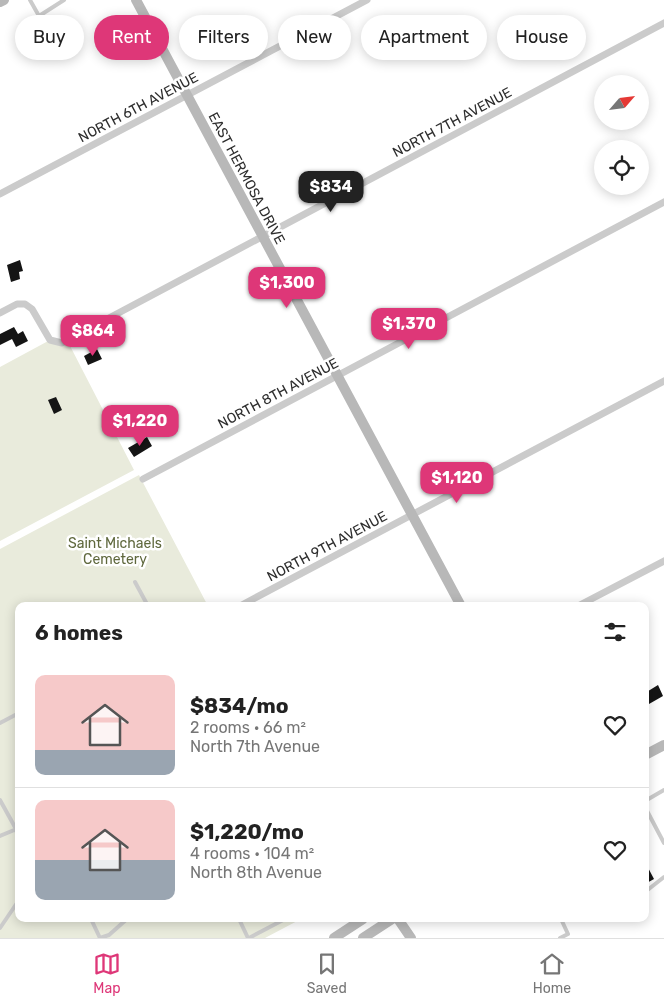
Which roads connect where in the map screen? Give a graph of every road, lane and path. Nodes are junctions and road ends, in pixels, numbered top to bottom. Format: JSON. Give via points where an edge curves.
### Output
{"nodes":[{"id":1,"x":4,"y":0,"type":"edge"},
{"id":2,"x":30,"y":0,"type":"edge"},
{"id":3,"x":64,"y":0,"type":"edge"},
{"id":4,"x":136,"y":0,"type":"edge"},
{"id":5,"x":367,"y":0,"type":"edge"},
{"id":6,"x":0,"y":2,"type":"edge"},
{"id":7,"x":664,"y":23,"type":"edge"},
{"id":8,"x":187,"y":95,"type":"junction"},
{"id":9,"x":0,"y":194,"type":"edge"},
{"id":10,"x":664,"y":202,"type":"edge"},
{"id":11,"x":263,"y":237,"type":"junction"},
{"id":12,"x":0,"y":313,"type":"edge"},
{"id":13,"x":337,"y":376,"type":"junction"},
{"id":14,"x":664,"y":382,"type":"edge"},
{"id":15,"x":143,"y":479,"type":"dead end"},
{"id":16,"x":412,"y":515,"type":"junction"},
{"id":17,"x":664,"y":561,"type":"edge"},
{"id":18,"x":135,"y":582,"type":"dead end"},
{"id":19,"x":146,"y":602,"type":"edge"},
{"id":20,"x":248,"y":602,"type":"edge"},
{"id":21,"x":459,"y":602,"type":"edge"},
{"id":22,"x":586,"y":602,"type":"edge"},
{"id":23,"x":15,"y":715,"type":"edge"},
{"id":24,"x":0,"y":723,"type":"edge"},
{"id":25,"x":664,"y":745,"type":"edge"},
{"id":26,"x":649,"y":753,"type":"edge"},
{"id":27,"x":664,"y":790,"type":"edge"},
{"id":28,"x":649,"y":799,"type":"edge"},
{"id":29,"x":0,"y":800,"type":"edge"},
{"id":30,"x":649,"y":814,"type":"edge"},
{"id":31,"x":15,"y":825,"type":"edge"},
{"id":32,"x":15,"y":829,"type":"edge"},
{"id":33,"x":0,"y":836,"type":"edge"},
{"id":34,"x":664,"y":842,"type":"edge"},
{"id":35,"x":664,"y":877,"type":"edge"},
{"id":36,"x":649,"y":889,"type":"edge"},
{"id":37,"x":15,"y":906,"type":"edge"},
{"id":38,"x":93,"y":922,"type":"edge"},
{"id":39,"x":124,"y":922,"type":"edge"},
{"id":40,"x":241,"y":922,"type":"edge"},
{"id":41,"x":279,"y":922,"type":"edge"},
{"id":42,"x":358,"y":922,"type":"edge"},
{"id":43,"x":387,"y":922,"type":"edge"},
{"id":44,"x":400,"y":922,"type":"edge"},
{"id":45,"x":562,"y":922,"type":"edge"},
{"id":46,"x":0,"y":928,"type":"edge"},
{"id":47,"x":569,"y":936,"type":"edge"},
{"id":48,"x":100,"y":938,"type":"edge"},
{"id":49,"x":249,"y":938,"type":"edge"},
{"id":50,"x":334,"y":938,"type":"edge"},
{"id":51,"x":363,"y":938,"type":"edge"},
{"id":52,"x":411,"y":938,"type":"edge"},
{"id":53,"x":560,"y":938,"type":"edge"}],
"edges":[{"from":1,"to":6,"type":"street"},
{"from":2,"to":3,"type":"lane","via":[[38,16]]},
{"from":4,"to":8,"type":"street","name":"EAST HERMOSA DRIVE"},
{"from":5,"to":8,"type":"street","name":"NORTH 6TH AVENUE"},
{"from":7,"to":11,"type":"street","name":"NORTH 7TH AVENUE"},
{"from":8,"to":9,"type":"street","name":"NORTH 6TH AVENUE"},
{"from":8,"to":11,"type":"street","name":"EAST HERMOSA DRIVE"},
{"from":10,"to":13,"type":"street","name":"NORTH 8TH AVENUE"},
{"from":11,"to":12,"type":"street","name":"NORTH 7TH AVENUE","via":[[62,343],[50,340],[32,309],[25,304],[17,304]]},
{"from":11,"to":13,"type":"street","name":"EAST HERMOSA DRIVE"},
{"from":13,"to":15,"type":"street","name":"NORTH 8TH AVENUE"},
{"from":13,"to":16,"type":"street","name":"EAST HERMOSA DRIVE"},
{"from":14,"to":16,"type":"street","name":"NORTH 9TH AVENUE"},
{"from":16,"to":20,"type":"street","name":"NORTH 9TH AVENUE"},
{"from":16,"to":21,"type":"street","name":"EAST HERMOSA DRIVE"},
{"from":17,"to":22,"type":"street"},
{"from":18,"to":19,"type":"lane"},
{"from":23,"to":24,"type":"lane"},
{"from":25,"to":26,"type":"street"},
{"from":27,"to":28,"type":"lane"},
{"from":29,"to":31,"type":"lane"},
{"from":30,"to":34,"type":"lane"},
{"from":32,"to":33,"type":"lane"},
{"from":35,"to":36,"type":"lane"},
{"from":37,"to":46,"type":"lane"},
{"from":38,"to":48,"type":"lane"},
{"from":39,"to":48,"type":"lane","via":[[109,935]]},
{"from":40,"to":49,"type":"lane"},
{"from":41,"to":49,"type":"lane"},
{"from":42,"to":50,"type":"street"},
{"from":43,"to":51,"type":"street"},
{"from":44,"to":52,"type":"street"},
{"from":45,"to":47,"type":"lane"},
{"from":47,"to":53,"type":"lane"}]}
